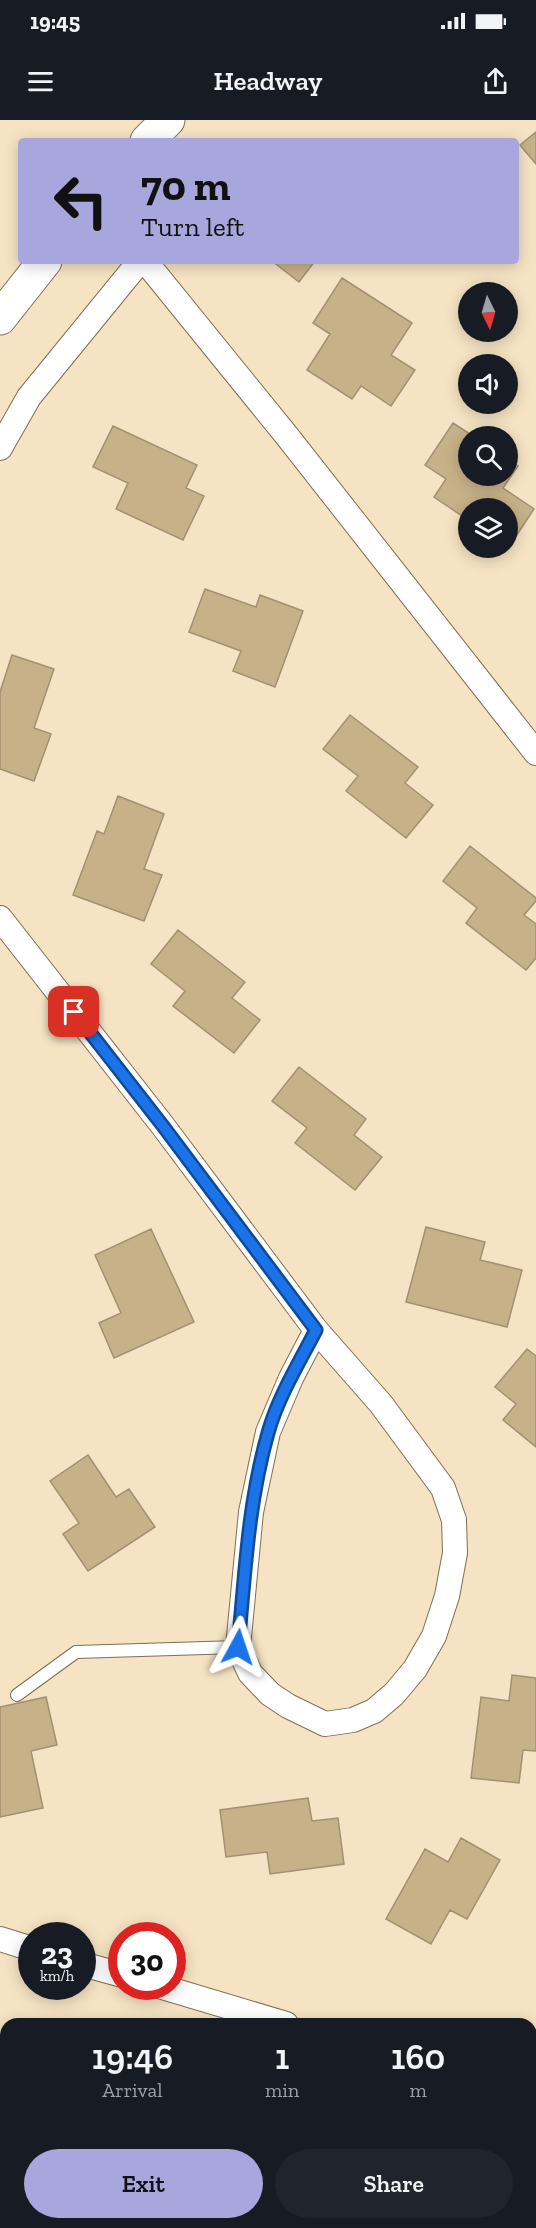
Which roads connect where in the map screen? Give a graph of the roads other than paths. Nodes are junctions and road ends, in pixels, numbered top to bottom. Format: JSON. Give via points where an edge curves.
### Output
{"nodes":[{"id":1,"x":168,"y":120,"type":"edge"},
{"id":2,"x":150,"y":138,"type":"edge"},
{"id":3,"x":43,"y":264,"type":"edge"},
{"id":4,"x":138,"y":264,"type":"edge"},
{"id":5,"x":147,"y":264,"type":"edge"},
{"id":6,"x":0,"y":318,"type":"edge"},
{"id":7,"x":0,"y":448,"type":"edge"},
{"id":8,"x":536,"y":753,"type":"edge"},
{"id":9,"x":0,"y":918,"type":"edge"},
{"id":10,"x":316,"y":1330,"type":"junction"},
{"id":11,"x":238,"y":1647,"type":"junction"},
{"id":12,"x":18,"y":1695,"type":"dead end"},
{"id":13,"x":0,"y":1939,"type":"edge"},
{"id":14,"x":18,"y":1945,"type":"edge"},
{"id":15,"x":186,"y":1994,"type":"edge"},
{"id":16,"x":266,"y":2018,"type":"edge"}],
"edges":[{"from":1,"to":2,"type":"main road"},
{"from":3,"to":6,"type":"main road"},
{"from":4,"to":7,"type":"street","via":[[29,397]]},
{"from":5,"to":8,"type":"street"},
{"from":9,"to":10,"type":"street"},
{"from":10,"to":11,"type":"street","via":[[268,1432],[251,1512]]},
{"from":10,"to":11,"type":"street","via":[[381,1404],[443,1488],[453,1520],[455,1553],[447,1596],[434,1636],[415,1669],[374,1711],[354,1720],[325,1724],[288,1706],[250,1673]]},
{"from":11,"to":12,"type":"lane","via":[[76,1652]]},
{"from":13,"to":14,"type":"street"},
{"from":15,"to":16,"type":"street"}]}
